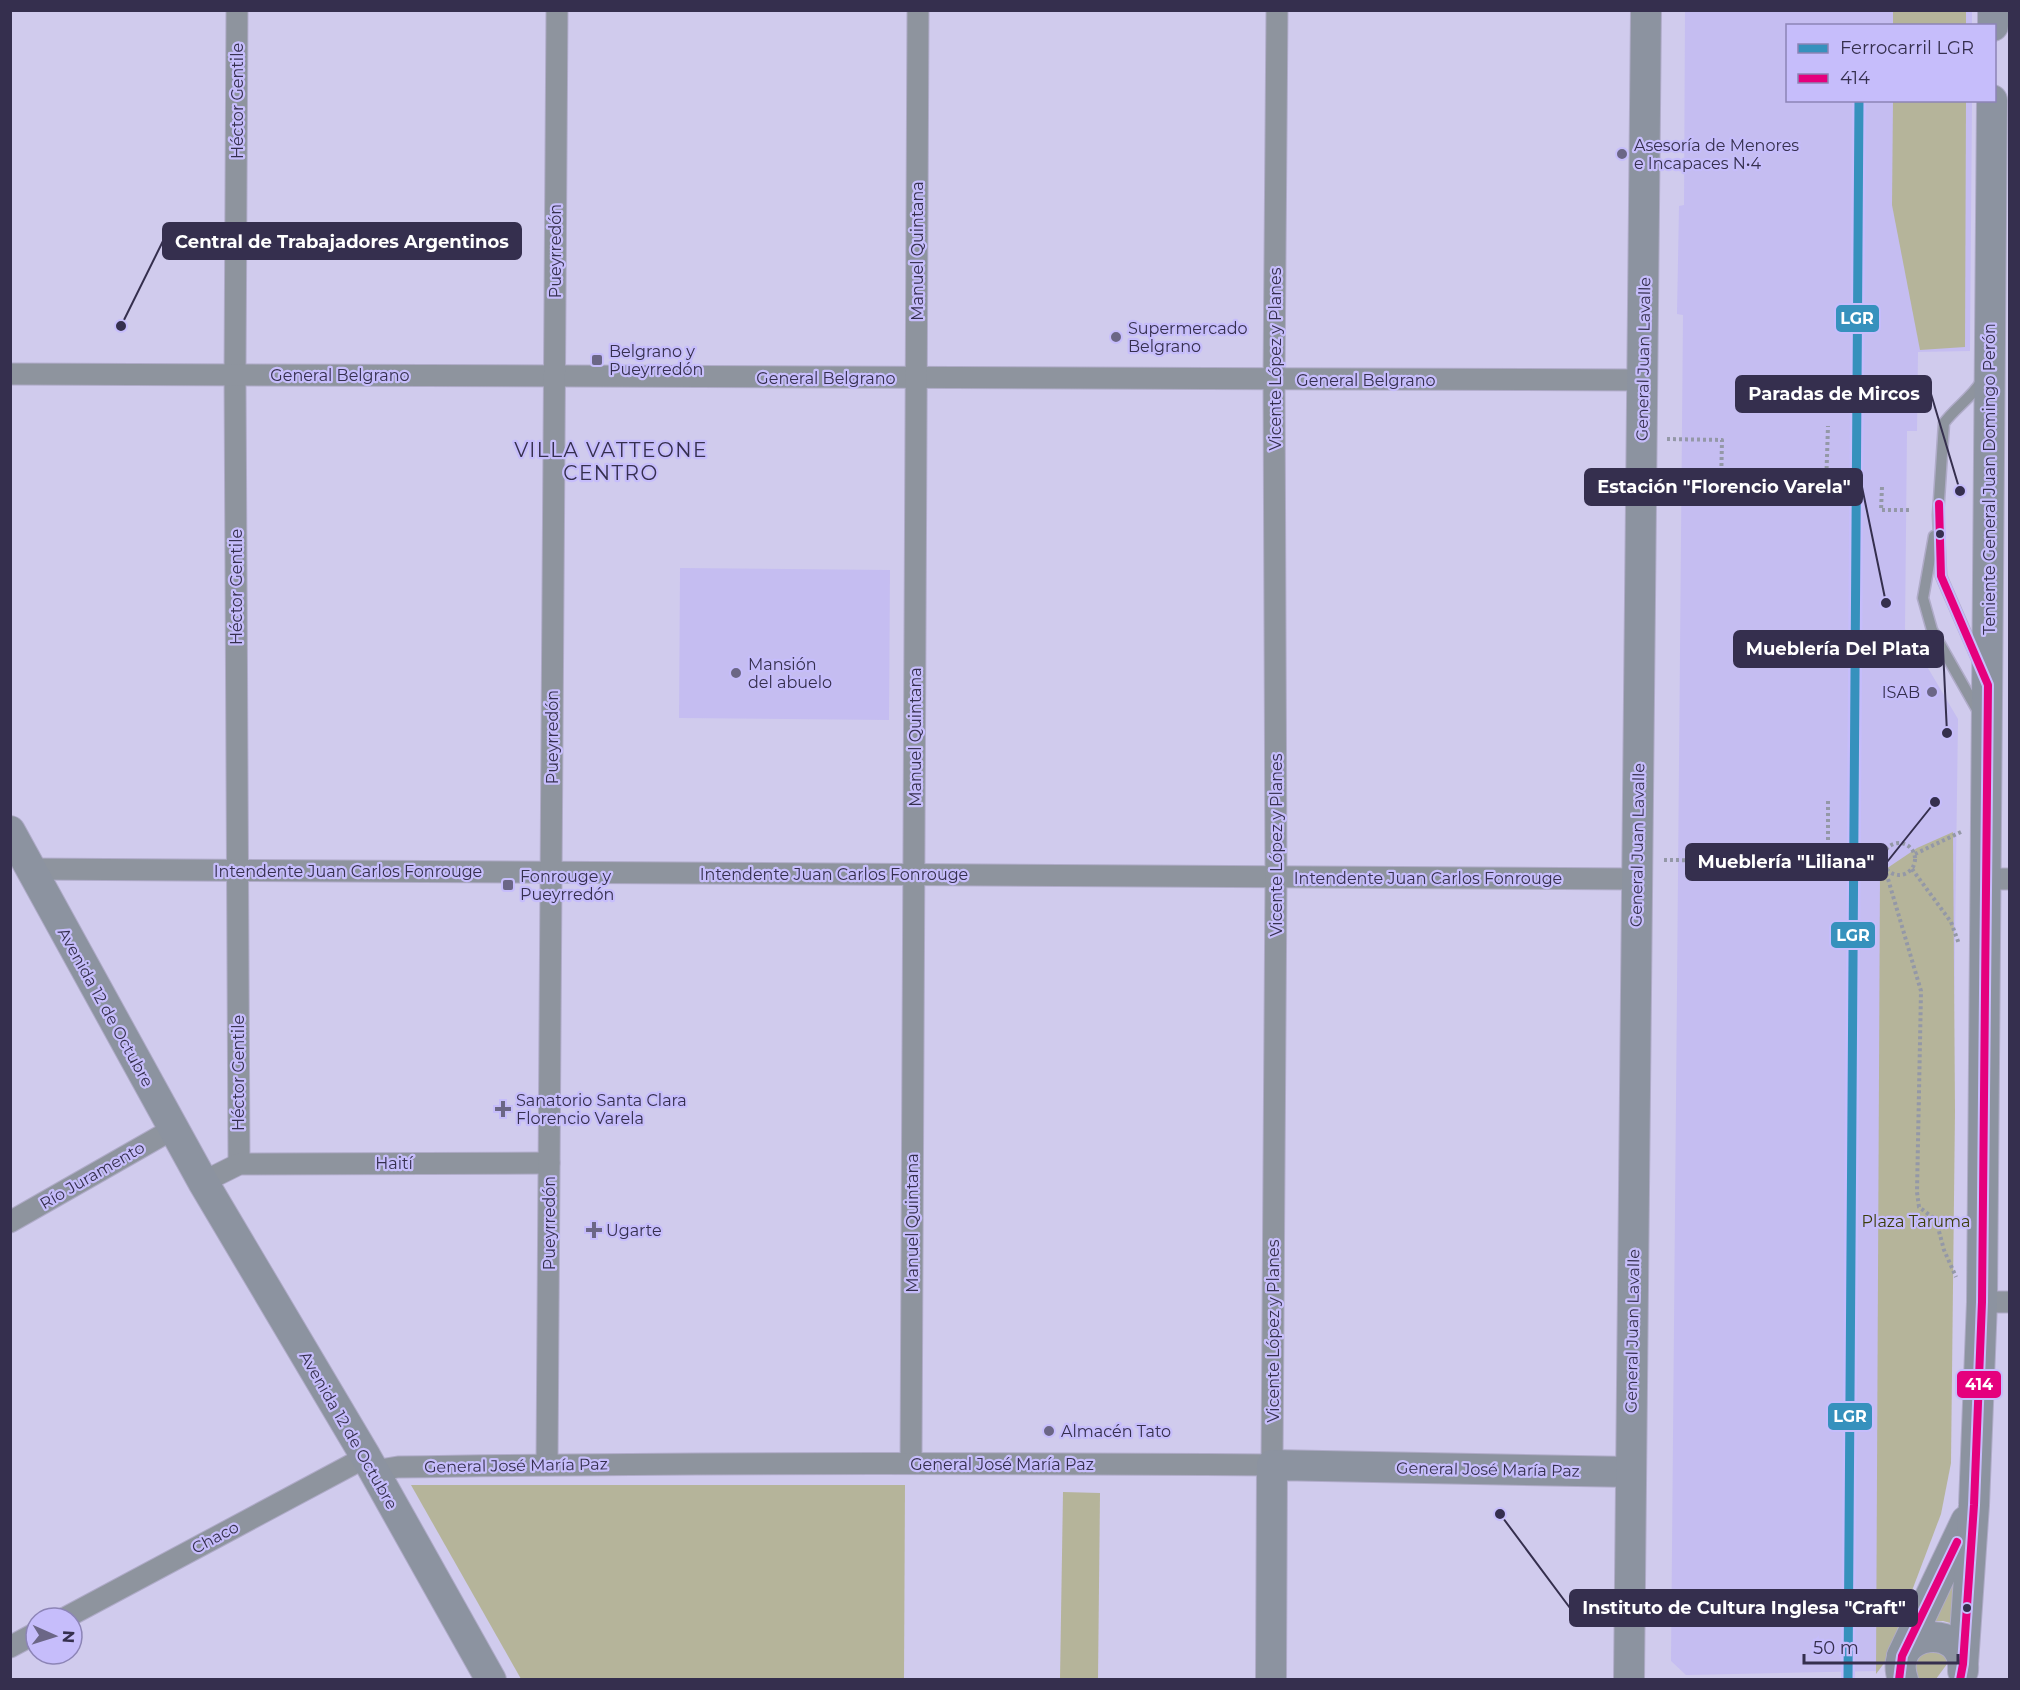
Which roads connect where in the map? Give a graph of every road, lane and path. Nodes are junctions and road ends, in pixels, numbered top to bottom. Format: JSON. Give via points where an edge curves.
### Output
{"nodes":[{"id":1,"x":237,"y":10,"type":"edge"},
{"id":2,"x":557,"y":10,"type":"edge"},
{"id":3,"x":918,"y":10,"type":"edge"},
{"id":4,"x":1277,"y":10,"type":"edge"},
{"id":5,"x":1646,"y":10,"type":"edge"},
{"id":6,"x":1992,"y":102,"type":"edge"},
{"id":7,"x":10,"y":374,"type":"edge"},
{"id":8,"x":235,"y":375,"type":"junction"},
{"id":9,"x":1996,"y":376,"type":"edge"},
{"id":10,"x":554,"y":377,"type":"junction"},
{"id":11,"x":916,"y":379,"type":"junction"},
{"id":12,"x":1274,"y":380,"type":"junction"},
{"id":13,"x":1642,"y":380,"type":"junction"},
{"id":14,"x":1828,"y":426,"type":"dead end"},
{"id":15,"x":1667,"y":439,"type":"dead end"},
{"id":16,"x":1721,"y":486,"type":"dead end"},
{"id":17,"x":1826,"y":487,"type":"dead end"},
{"id":18,"x":1882,"y":487,"type":"dead end"},
{"id":19,"x":1911,"y":510,"type":"dead end"},
{"id":20,"x":1938,"y":515,"type":"junction"},
{"id":21,"x":1988,"y":685,"type":"junction"},
{"id":22,"x":1988,"y":729,"type":"junction"},
{"id":23,"x":1828,"y":799,"type":"dead end"},
{"id":24,"x":1970,"y":828,"type":"dead end"},
{"id":25,"x":10,"y":831,"type":"edge"},
{"id":26,"x":1915,"y":854,"type":"junction"},
{"id":27,"x":1664,"y":860,"type":"dead end"},
{"id":28,"x":1883,"y":862,"type":"junction"},
{"id":29,"x":31,"y":869,"type":"junction"},
{"id":30,"x":1912,"y":869,"type":"junction"},
{"id":31,"x":1828,"y":870,"type":"junction"},
{"id":32,"x":237,"y":871,"type":"junction"},
{"id":33,"x":551,"y":872,"type":"junction"},
{"id":34,"x":914,"y":874,"type":"junction"},
{"id":35,"x":1276,"y":876,"type":"junction"},
{"id":36,"x":1637,"y":879,"type":"junction"},
{"id":37,"x":1998,"y":879,"type":"edge"},
{"id":38,"x":1959,"y":955,"type":"dead end"},
{"id":39,"x":173,"y":1129,"type":"junction"},
{"id":40,"x":549,"y":1163,"type":"junction"},
{"id":41,"x":239,"y":1164,"type":"junction"},
{"id":42,"x":203,"y":1182,"type":"junction"},
{"id":43,"x":10,"y":1222,"type":"edge"},
{"id":44,"x":1956,"y":1268,"type":"dead end"},
{"id":45,"x":1996,"y":1302,"type":"edge"},
{"id":46,"x":911,"y":1463,"type":"junction"},
{"id":47,"x":370,"y":1464,"type":"junction"},
{"id":48,"x":547,"y":1464,"type":"junction"},
{"id":49,"x":1272,"y":1466,"type":"junction"},
{"id":50,"x":1631,"y":1472,"type":"junction"},
{"id":51,"x":1974,"y":1505,"type":"junction"},
{"id":52,"x":84,"y":1608,"type":"edge"},
{"id":53,"x":24,"y":1639,"type":"edge"},
{"id":54,"x":10,"y":1647,"type":"edge"},
{"id":55,"x":1901,"y":1670,"type":"edge"},
{"id":56,"x":1962,"y":1672,"type":"edge"},
{"id":57,"x":491,"y":1680,"type":"edge"},
{"id":58,"x":1272,"y":1680,"type":"edge"},
{"id":59,"x":1629,"y":1680,"type":"edge"}],
"edges":[{"from":1,"to":8,"type":"street","name":"Héctor Gentile"},
{"from":2,"to":10,"type":"street","name":"Pueyrredón"},
{"from":3,"to":11,"type":"street","name":"Manuel Quintana"},
{"from":4,"to":12,"type":"street","name":"Vicente López y Planes"},
{"from":5,"to":13,"type":"main road","name":"General Juan Lavalle"},
{"from":6,"to":9,"type":"main road","name":"Teniente General Juan Domingo Perón"},
{"from":7,"to":8,"type":"street","name":"General Belgrano"},
{"from":8,"to":10,"type":"street","name":"General Belgrano"},
{"from":8,"to":32,"type":"street","name":"Héctor Gentile"},
{"from":9,"to":20,"type":"lane","via":[[1982,382],[1944,423]]},
{"from":9,"to":21,"type":"main road","name":"Teniente General Juan Domingo Perón"},
{"from":10,"to":11,"type":"street","name":"General Belgrano"},
{"from":10,"to":33,"type":"street","name":"Pueyrredón"},
{"from":11,"to":12,"type":"street","name":"General Belgrano"},
{"from":11,"to":34,"type":"street","name":"Manuel Quintana"},
{"from":12,"to":13,"type":"street","name":"General Belgrano"},
{"from":12,"to":35,"type":"street","name":"Vicente López y Planes"},
{"from":13,"to":36,"type":"main road","name":"General Juan Lavalle"},
{"from":14,"to":17,"type":"path"},
{"from":15,"to":16,"type":"path","via":[[1722,440]]},
{"from":18,"to":19,"type":"path","via":[[1881,510]]},
{"from":20,"to":21,"type":"lane","via":[[1941,576]]},
{"from":20,"to":22,"type":"lane","via":[[1923,598],[1932,630]]},
{"from":21,"to":22,"type":"main road","name":"Teniente General Juan Domingo Perón"},
{"from":22,"to":37,"type":"main road","name":"Teniente General Juan Domingo Perón"},
{"from":23,"to":31,"type":"path"},
{"from":24,"to":26,"type":"path"},
{"from":25,"to":29,"type":"main road","name":"Avenida 12 de Octubre"},
{"from":26,"to":28,"type":"path","via":[[1904,843],[1892,844],[1885,851]]},
{"from":26,"to":30,"type":"path"},
{"from":27,"to":31,"type":"path","via":[[1802,861]]},
{"from":28,"to":30,"type":"path","via":[[1888,871],[1898,875]]},
{"from":28,"to":31,"type":"path","via":[[1867,867],[1867,874],[1861,874],[1860,868]]},
{"from":28,"to":44,"type":"path","via":[[1921,991],[1919,1207],[1936,1220],[1956,1279]]},
{"from":29,"to":32,"type":"street","name":"Intendente Juan Carlos Fonrouge"},
{"from":29,"to":39,"type":"main road","name":"Avenida 12 de Octubre"},
{"from":30,"to":38,"type":"path","via":[[1951,922]]},
{"from":32,"to":33,"type":"street","name":"Intendente Juan Carlos Fonrouge"},
{"from":32,"to":41,"type":"street","name":"Héctor Gentile"},
{"from":33,"to":34,"type":"street","name":"Intendente Juan Carlos Fonrouge"},
{"from":33,"to":40,"type":"street","name":"Pueyrredón"},
{"from":34,"to":35,"type":"street","name":"Intendente Juan Carlos Fonrouge"},
{"from":34,"to":46,"type":"street","name":"Manuel Quintana"},
{"from":35,"to":36,"type":"street","name":"Intendente Juan Carlos Fonrouge"},
{"from":35,"to":49,"type":"street","name":"Vicente López y Planes"},
{"from":36,"to":50,"type":"main road","name":"General Juan Lavalle"},
{"from":37,"to":45,"type":"main road","name":"Teniente General Juan Domingo Perón"},
{"from":39,"to":42,"type":"main road","name":"Avenida 12 de Octubre"},
{"from":39,"to":43,"type":"street","name":"Río Juramento"},
{"from":40,"to":41,"type":"street","name":"Haití"},
{"from":40,"to":48,"type":"street","name":"Pueyrredón"},
{"from":41,"to":42,"type":"street"},
{"from":42,"to":47,"type":"main road","name":"Avenida 12 de Octubre"},
{"from":45,"to":51,"type":"main road","name":"Teniente General Juan Domingo Perón"},
{"from":46,"to":48,"type":"street","name":"General José María Paz"},
{"from":46,"to":49,"type":"street","name":"General José María Paz"},
{"from":47,"to":48,"type":"street","name":"General José María Paz"},
{"from":47,"to":52,"type":"street","name":"Chaco"},
{"from":47,"to":57,"type":"main road","name":"Avenida 12 de Octubre"},
{"from":49,"to":50,"type":"main road","name":"General José María Paz"},
{"from":49,"to":58,"type":"main road","name":"Vicente López y Planes"},
{"from":50,"to":59,"type":"main road","name":"General Juan Lavalle"},
{"from":51,"to":55,"type":"main road","name":"Teniente General Juan Domingo Perón"},
{"from":51,"to":56,"type":"main road","name":"Teniente General Juan Domingo Perón"},
{"from":53,"to":54,"type":"street"},
{"from":55,"to":56,"type":"main road","via":[[1908,1647],[1926,1636],[1936,1636],[1955,1646]]}]}
